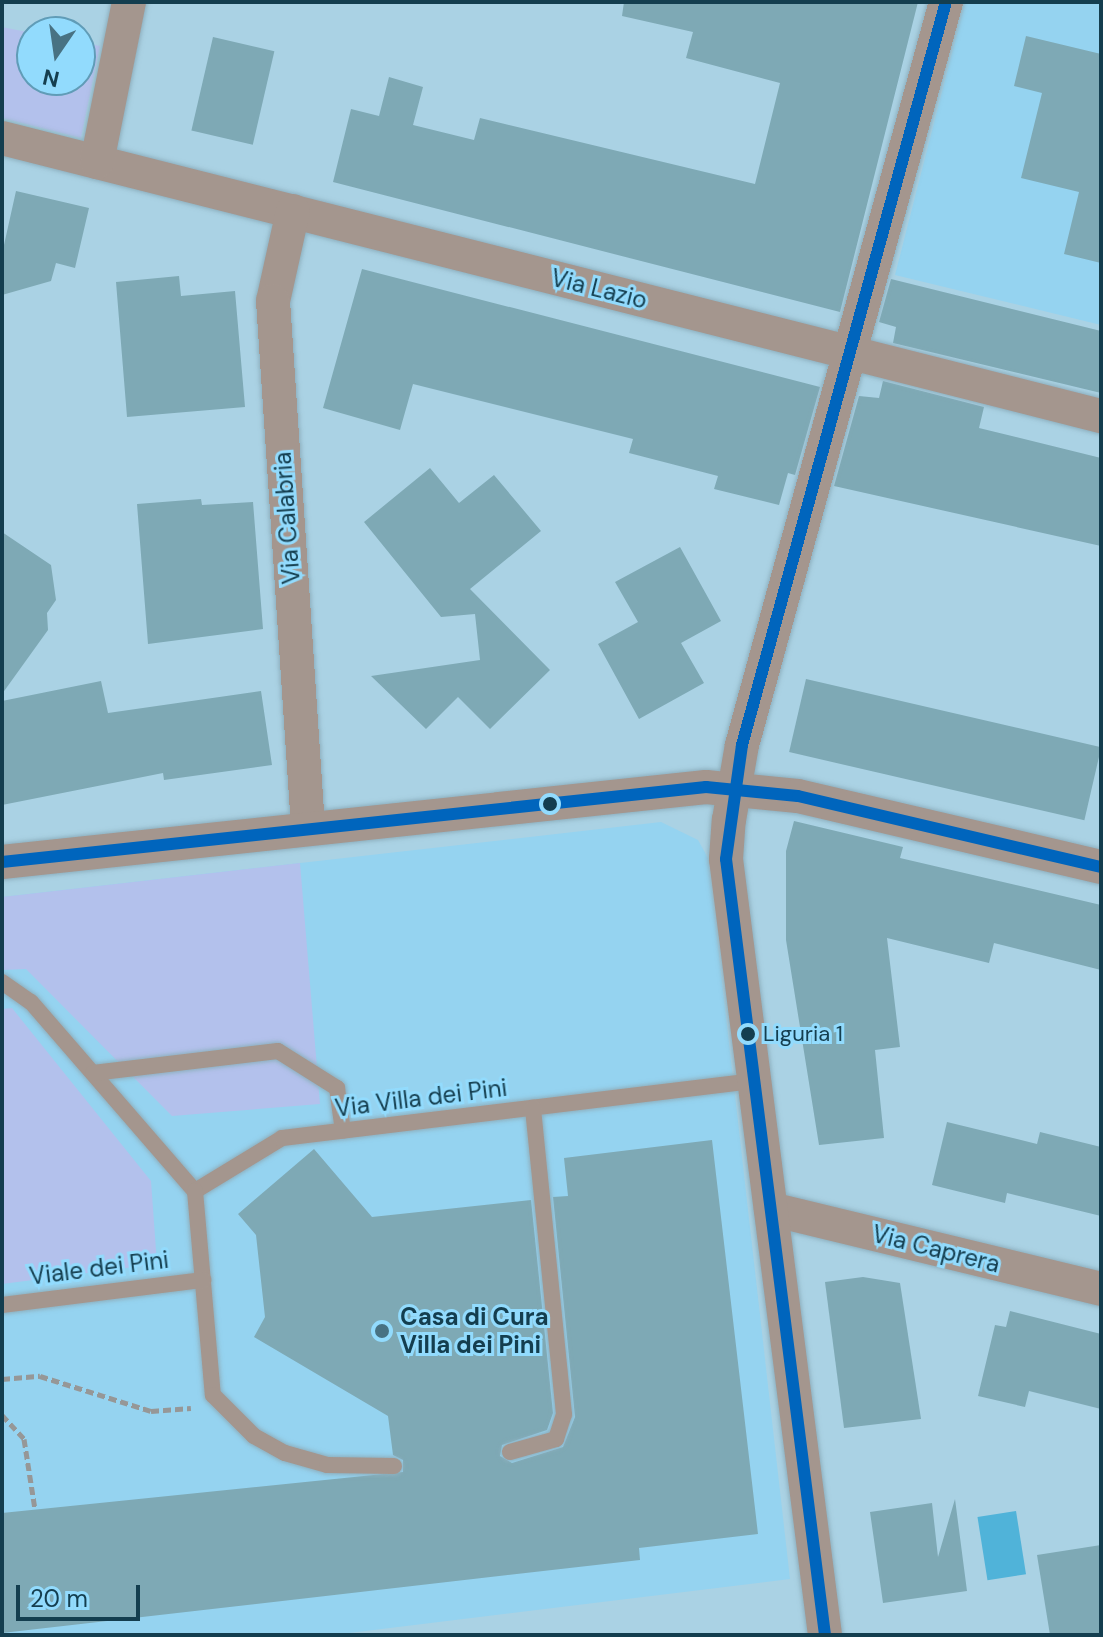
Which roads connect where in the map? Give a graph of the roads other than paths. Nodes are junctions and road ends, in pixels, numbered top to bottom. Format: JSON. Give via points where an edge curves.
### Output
{"nodes":[{"id":1,"x":129,"y":2,"type":"edge"},
{"id":2,"x":946,"y":2,"type":"edge"},
{"id":3,"x":2,"y":138,"type":"edge"},
{"id":4,"x":97,"y":162,"type":"junction"},
{"id":5,"x":293,"y":211,"type":"junction"},
{"id":6,"x":850,"y":353,"type":"junction"},
{"id":7,"x":1101,"y":416,"type":"edge"},
{"id":8,"x":734,"y":788,"type":"junction"},
{"id":9,"x":308,"y":827,"type":"junction"},
{"id":10,"x":2,"y":862,"type":"edge"},
{"id":11,"x":1101,"y":867,"type":"edge"},
{"id":12,"x":2,"y":982,"type":"edge"},
{"id":13,"x":93,"y":1073,"type":"junction"},
{"id":14,"x":755,"y":1081,"type":"junction"},
{"id":15,"x":533,"y":1108,"type":"junction"},
{"id":16,"x":343,"y":1131,"type":"junction"},
{"id":17,"x":195,"y":1191,"type":"junction"},
{"id":18,"x":771,"y":1209,"type":"junction"},
{"id":19,"x":203,"y":1280,"type":"junction"},
{"id":20,"x":1101,"y":1289,"type":"edge"},
{"id":21,"x":2,"y":1305,"type":"edge"},
{"id":22,"x":510,"y":1452,"type":"dead end"},
{"id":23,"x":394,"y":1466,"type":"dead end"},
{"id":24,"x":825,"y":1635,"type":"edge"}],
"edges":[{"from":1,"to":4,"type":"street"},
{"from":2,"to":6,"type":"street"},
{"from":3,"to":4,"type":"street","name":"Via Lazio"},
{"from":4,"to":5,"type":"street","name":"Via Lazio"},
{"from":5,"to":6,"type":"street","name":"Via Lazio"},
{"from":5,"to":9,"type":"street","name":"Via Calabria","via":[[273,301]]},
{"from":6,"to":7,"type":"street","name":"Via Lazio"},
{"from":6,"to":8,"type":"street"},
{"from":8,"to":9,"type":"street","via":[[623,791]]},
{"from":8,"to":11,"type":"street","via":[[798,796]]},
{"from":8,"to":14,"type":"street","via":[[726,859]]},
{"from":9,"to":10,"type":"street"},
{"from":12,"to":13,"type":"lane","via":[[31,1002]]},
{"from":13,"to":16,"type":"lane","via":[[278,1051],[337,1088]]},
{"from":13,"to":17,"type":"lane"},
{"from":14,"to":15,"type":"lane","name":"Via Villa dei Pini"},
{"from":14,"to":18,"type":"street"},
{"from":15,"to":16,"type":"lane","name":"Via Villa dei Pini"},
{"from":15,"to":22,"type":"lane","via":[[564,1414],[556,1439]]},
{"from":16,"to":17,"type":"lane","name":"Via Villa dei Pini","via":[[282,1138]]},
{"from":17,"to":19,"type":"lane"},
{"from":18,"to":20,"type":"street","name":"Via Caprera"},
{"from":18,"to":24,"type":"street"},
{"from":19,"to":21,"type":"lane","name":"Viale dei Pini"},
{"from":19,"to":23,"type":"lane","via":[[213,1395],[225,1410],[285,1453],[327,1465]]}]}
